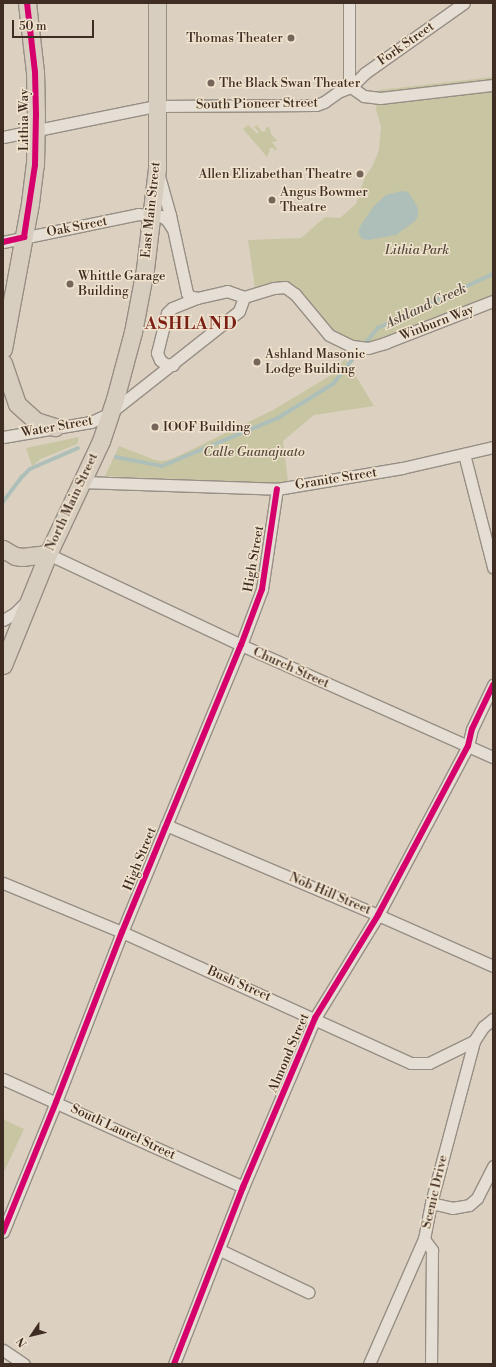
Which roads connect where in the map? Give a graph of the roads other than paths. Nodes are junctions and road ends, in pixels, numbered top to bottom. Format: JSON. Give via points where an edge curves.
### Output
{"nodes":[{"id":1,"x":27,"y":3,"type":"edge"},
{"id":2,"x":157,"y":3,"type":"edge"},
{"id":3,"x":349,"y":3,"type":"edge"},
{"id":4,"x":464,"y":3,"type":"edge"},
{"id":5,"x":493,"y":85,"type":"edge"},
{"id":6,"x":351,"y":87,"type":"junction"},
{"id":7,"x":156,"y":106,"type":"junction"},
{"id":8,"x":36,"y":130,"type":"junction"},
{"id":9,"x":3,"y":137,"type":"edge"},
{"id":10,"x":157,"y":168,"type":"junction"},
{"id":11,"x":151,"y":215,"type":"junction"},
{"id":12,"x":173,"y":230,"type":"junction"},
{"id":13,"x":24,"y":237,"type":"junction"},
{"id":14,"x":3,"y":242,"type":"edge"},
{"id":15,"x":244,"y":297,"type":"junction"},
{"id":16,"x":197,"y":298,"type":"junction"},
{"id":17,"x":493,"y":301,"type":"edge"},
{"id":18,"x":3,"y":349,"type":"edge"},
{"id":19,"x":3,"y":363,"type":"edge"},
{"id":20,"x":173,"y":365,"type":"junction"},
{"id":21,"x":110,"y":413,"type":"junction"},
{"id":22,"x":55,"y":427,"type":"junction"},
{"id":23,"x":3,"y":437,"type":"edge"},
{"id":24,"x":493,"y":447,"type":"edge"},
{"id":25,"x":464,"y":454,"type":"junction"},
{"id":26,"x":82,"y":482,"type":"junction"},
{"id":27,"x":277,"y":489,"type":"junction"},
{"id":28,"x":3,"y":548,"type":"edge"},
{"id":29,"x":48,"y":554,"type":"junction"},
{"id":30,"x":493,"y":567,"type":"edge"},
{"id":31,"x":30,"y":598,"type":"junction"},
{"id":32,"x":3,"y":620,"type":"edge"},
{"id":33,"x":241,"y":645,"type":"junction"},
{"id":34,"x":3,"y":665,"type":"edge"},
{"id":35,"x":493,"y":685,"type":"edge"},
{"id":36,"x":468,"y":746,"type":"junction"},
{"id":37,"x":493,"y":757,"type":"edge"},
{"id":38,"x":166,"y":825,"type":"junction"},
{"id":39,"x":3,"y":883,"type":"edge"},
{"id":40,"x":378,"y":915,"type":"junction"},
{"id":41,"x":122,"y":932,"type":"junction"},
{"id":42,"x":493,"y":966,"type":"edge"},
{"id":43,"x":315,"y":1018,"type":"junction"},
{"id":44,"x":493,"y":1018,"type":"edge"},
{"id":45,"x":474,"y":1042,"type":"junction"},
{"id":46,"x":3,"y":1079,"type":"edge"},
{"id":47,"x":56,"y":1102,"type":"junction"},
{"id":48,"x":493,"y":1166,"type":"edge"},
{"id":49,"x":243,"y":1187,"type":"junction"},
{"id":50,"x":431,"y":1203,"type":"junction"},
{"id":51,"x":3,"y":1232,"type":"edge"},
{"id":52,"x":424,"y":1239,"type":"junction"},
{"id":53,"x":220,"y":1250,"type":"junction"},
{"id":54,"x":308,"y":1292,"type":"dead end"},
{"id":55,"x":5,"y":1354,"type":"edge"},
{"id":56,"x":24,"y":1364,"type":"edge"},
{"id":57,"x":174,"y":1364,"type":"edge"},
{"id":58,"x":369,"y":1364,"type":"edge"},
{"id":59,"x":431,"y":1364,"type":"edge"}],
"edges":[{"from":1,"to":8,"type":"main road","name":"Lithia Way","via":[[35,72]]},
{"from":2,"to":7,"type":"main road","name":"East Main Street"},
{"from":3,"to":6,"type":"street"},
{"from":4,"to":6,"type":"street","name":"Fork Street","via":[[365,73]]},
{"from":5,"to":6,"type":"street","via":[[380,98],[364,96]]},
{"from":6,"to":7,"type":"street","name":"South Pioneer Street","via":[[316,105]]},
{"from":7,"to":8,"type":"street","name":"South Pioneer Street"},
{"from":7,"to":10,"type":"main road","name":"East Main Street"},
{"from":8,"to":9,"type":"street","name":"South Pioneer Street"},
{"from":8,"to":13,"type":"main road","name":"Lithia Way","via":[[35,165]]},
{"from":10,"to":11,"type":"main road","name":"East Main Street"},
{"from":10,"to":12,"type":"street"},
{"from":11,"to":12,"type":"street","via":[[161,216],[167,220]]},
{"from":11,"to":13,"type":"street","name":"Oak Street","via":[[138,214]]},
{"from":11,"to":21,"type":"main road","name":"East Main Street","via":[[133,332]]},
{"from":12,"to":16,"type":"street","via":[[186,293]]},
{"from":13,"to":14,"type":"street","name":"Oak Street"},
{"from":13,"to":18,"type":"main road","name":"Lithia Way"},
{"from":15,"to":16,"type":"street","via":[[227,291]]},
{"from":15,"to":17,"type":"street","name":"Winburn Way","via":[[285,287],[296,294],[329,335],[358,347],[372,347]]},
{"from":15,"to":20,"type":"street","via":[[238,312]]},
{"from":16,"to":20,"type":"street","via":[[172,308],[167,313],[157,353],[165,364]]},
{"from":19,"to":22,"type":"main road","via":[[17,404],[36,421]]},
{"from":20,"to":21,"type":"street"},
{"from":21,"to":22,"type":"street","name":"Water Street","via":[[91,422]]},
{"from":21,"to":26,"type":"main road","name":"North Main Street","via":[[101,441]]},
{"from":22,"to":23,"type":"street","name":"Water Street"},
{"from":24,"to":25,"type":"street","name":"Granite Street"},
{"from":25,"to":27,"type":"street","name":"Granite Street","via":[[402,468]]},
{"from":25,"to":30,"type":"street"},
{"from":26,"to":27,"type":"street","name":"Granite Street"},
{"from":26,"to":29,"type":"main road","name":"North Main Street"},
{"from":27,"to":33,"type":"street","name":"High Street","via":[[262,589]]},
{"from":28,"to":29,"type":"main road","via":[[15,556],[22,557]]},
{"from":29,"to":31,"type":"main road","name":"North Main Street"},
{"from":29,"to":33,"type":"street","name":"Church Street"},
{"from":31,"to":32,"type":"street","via":[[15,613]]},
{"from":31,"to":34,"type":"main road","name":"North Main Street"},
{"from":33,"to":36,"type":"street","name":"Church Street"},
{"from":33,"to":38,"type":"street","name":"High Street"},
{"from":35,"to":36,"type":"street","name":"Almond Street","via":[[472,729]]},
{"from":36,"to":37,"type":"street","name":"Church Street"},
{"from":36,"to":40,"type":"street","name":"Almond Street"},
{"from":38,"to":40,"type":"street","name":"Nob Hill Street"},
{"from":38,"to":41,"type":"street","name":"High Street"},
{"from":39,"to":41,"type":"street","name":"Bush Street"},
{"from":40,"to":42,"type":"street","name":"Nob Hill Street"},
{"from":40,"to":43,"type":"street","name":"Almond Street"},
{"from":41,"to":43,"type":"street","name":"Bush Street"},
{"from":41,"to":47,"type":"street","name":"High Street"},
{"from":43,"to":45,"type":"street","name":"Bush Street","via":[[411,1063],[429,1063]]},
{"from":43,"to":49,"type":"street","name":"Almond Street"},
{"from":44,"to":45,"type":"street","name":"Scenic Drive","via":[[483,1027]]},
{"from":45,"to":50,"type":"street","name":"Scenic Drive"},
{"from":46,"to":47,"type":"street","name":"South Laurel Street"},
{"from":47,"to":49,"type":"street","name":"South Laurel Street"},
{"from":47,"to":51,"type":"street","name":"High Street"},
{"from":48,"to":50,"type":"street","via":[[477,1198],[469,1205],[452,1208]]},
{"from":49,"to":53,"type":"street","name":"Almond Street"},
{"from":50,"to":52,"type":"street","name":"Scenic Drive"},
{"from":52,"to":58,"type":"street","name":"Scenic Drive"},
{"from":52,"to":59,"type":"street","via":[[432,1250]]},
{"from":53,"to":54,"type":"street"},
{"from":53,"to":57,"type":"street","name":"Almond Street"},
{"from":55,"to":56,"type":"street"}]}
